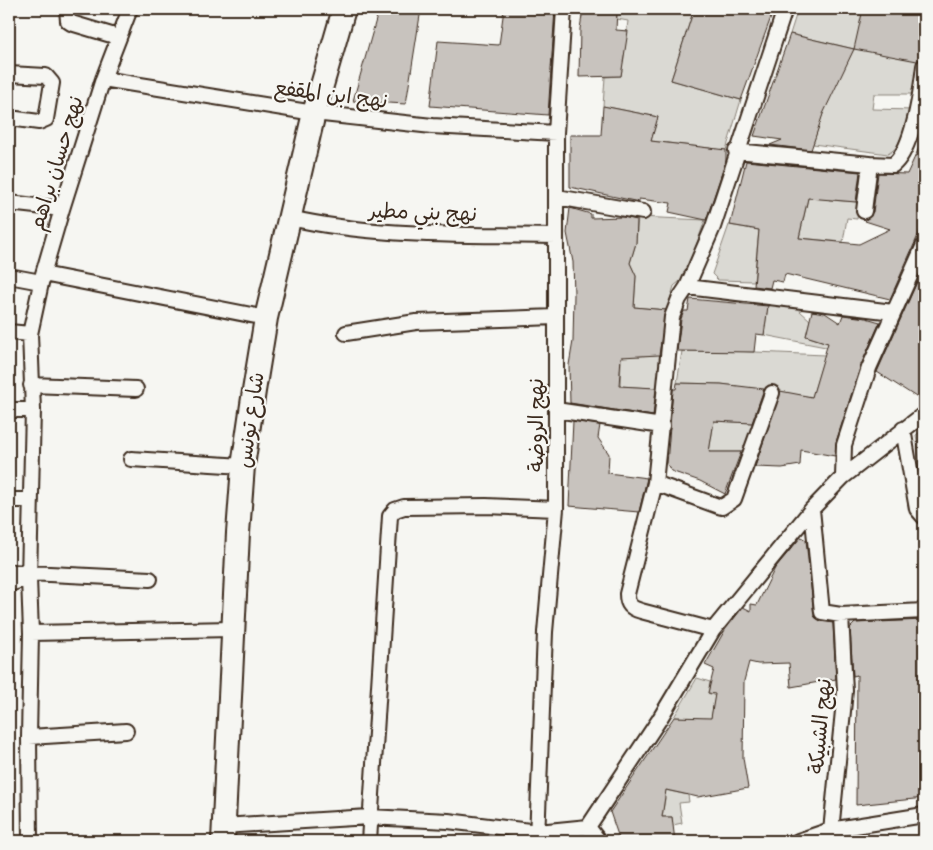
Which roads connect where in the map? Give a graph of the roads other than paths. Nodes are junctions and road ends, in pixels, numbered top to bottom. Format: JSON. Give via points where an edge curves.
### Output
{"nodes":[{"id":1,"x":67,"y":9,"type":"edge"},
{"id":2,"x":130,"y":9,"type":"edge"},
{"id":3,"x":344,"y":9,"type":"edge"},
{"id":4,"x":564,"y":9,"type":"edge"},
{"id":5,"x":784,"y":9,"type":"edge"},
{"id":6,"x":118,"y":37,"type":"junction"},
{"id":7,"x":924,"y":66,"type":"edge"},
{"id":8,"x":9,"y":74,"type":"edge"},
{"id":9,"x":103,"y":79,"type":"junction"},
{"id":10,"x":314,"y":113,"type":"junction"},
{"id":11,"x":9,"y":118,"type":"edge"},
{"id":12,"x":556,"y":133,"type":"junction"},
{"id":13,"x":736,"y":151,"type":"junction"},
{"id":14,"x":870,"y":164,"type":"junction"},
{"id":15,"x":557,"y":197,"type":"junction"},
{"id":16,"x":9,"y":203,"type":"edge"},
{"id":17,"x":62,"y":209,"type":"junction"},
{"id":18,"x":864,"y":211,"type":"dead end"},
{"id":19,"x":643,"y":212,"type":"dead end"},
{"id":20,"x":290,"y":218,"type":"junction"},
{"id":21,"x":556,"y":236,"type":"junction"},
{"id":22,"x":924,"y":245,"type":"edge"},
{"id":23,"x":9,"y":276,"type":"edge"},
{"id":24,"x":42,"y":278,"type":"junction"},
{"id":25,"x":687,"y":286,"type":"junction"},
{"id":26,"x":894,"y":312,"type":"junction"},
{"id":27,"x":555,"y":317,"type":"junction"},
{"id":28,"x":266,"y":318,"type":"junction"},
{"id":29,"x":9,"y":332,"type":"edge"},
{"id":30,"x":346,"y":332,"type":"dead end"},
{"id":31,"x":30,"y":334,"type":"junction"},
{"id":32,"x":31,"y":385,"type":"junction"},
{"id":33,"x":136,"y":389,"type":"dead end"},
{"id":34,"x":772,"y":393,"type":"dead end"},
{"id":35,"x":9,"y":410,"type":"edge"},
{"id":36,"x":33,"y":410,"type":"junction"},
{"id":37,"x":556,"y":410,"type":"junction"},
{"id":38,"x":924,"y":414,"type":"edge"},
{"id":39,"x":662,"y":426,"type":"junction"},
{"id":40,"x":903,"y":430,"type":"junction"},
{"id":41,"x":131,"y":459,"type":"dead end"},
{"id":42,"x":243,"y":466,"type":"junction"},
{"id":43,"x":843,"y":477,"type":"junction"},
{"id":44,"x":655,"y":483,"type":"junction"},
{"id":45,"x":9,"y":500,"type":"edge"},
{"id":46,"x":30,"y":500,"type":"junction"},
{"id":47,"x":556,"y":509,"type":"junction"},
{"id":48,"x":812,"y":509,"type":"junction"},
{"id":49,"x":924,"y":517,"type":"edge"},
{"id":50,"x":9,"y":572,"type":"edge"},
{"id":51,"x":29,"y":575,"type":"junction"},
{"id":52,"x":150,"y":579,"type":"dead end"},
{"id":53,"x":9,"y":584,"type":"edge"},
{"id":54,"x":924,"y":611,"type":"edge"},
{"id":55,"x":841,"y":615,"type":"junction"},
{"id":56,"x":232,"y":629,"type":"junction"},
{"id":57,"x":713,"y":630,"type":"junction"},
{"id":58,"x":31,"y":633,"type":"junction"},
{"id":59,"x":126,"y":731,"type":"dead end"},
{"id":60,"x":29,"y":737,"type":"junction"},
{"id":61,"x":924,"y":815,"type":"edge"},
{"id":62,"x":370,"y":817,"type":"junction"},
{"id":63,"x":588,"y":827,"type":"junction"},
{"id":64,"x":223,"y":834,"type":"edge"},
{"id":65,"x":830,"y":835,"type":"edge"},
{"id":66,"x":537,"y":837,"type":"edge"},
{"id":67,"x":30,"y":841,"type":"edge"},
{"id":68,"x":369,"y":841,"type":"edge"},
{"id":69,"x":598,"y":841,"type":"edge"},
{"id":70,"x":798,"y":841,"type":"edge"}],
"edges":[{"from":1,"to":6,"type":"street","via":[[71,23]]},
{"from":2,"to":6,"type":"street","name":"نهج حسان براهم"},
{"from":3,"to":10,"type":"main road","name":"شارع تونس"},
{"from":4,"to":12,"type":"street","name":"نهج الروضة"},
{"from":5,"to":13,"type":"street"},
{"from":6,"to":9,"type":"street","name":"نهج حسان براهم"},
{"from":7,"to":14,"type":"street","via":[[919,99],[900,158],[893,164]]},
{"from":8,"to":11,"type":"street","via":[[46,76],[52,83],[46,119],[39,122]]},
{"from":9,"to":10,"type":"street","name":"نهج ابن المقفع"},
{"from":9,"to":17,"type":"street","name":"نهج حسان براهم"},
{"from":10,"to":12,"type":"street","name":"نهج ابن المقفع","via":[[432,126]]},
{"from":10,"to":20,"type":"main road","name":"شارع تونس"},
{"from":12,"to":15,"type":"street","name":"نهج الروضة"},
{"from":13,"to":14,"type":"street"},
{"from":13,"to":25,"type":"street","via":[[712,227]]},
{"from":14,"to":18,"type":"street"},
{"from":15,"to":19,"type":"street"},
{"from":15,"to":21,"type":"street","name":"نهج الروضة"},
{"from":16,"to":17,"type":"street"},
{"from":17,"to":24,"type":"street","name":"نهج حسان براهم"},
{"from":20,"to":21,"type":"street","name":"نهج بني مطير","via":[[360,230]]},
{"from":20,"to":28,"type":"main road","name":"شارع تونس"},
{"from":21,"to":27,"type":"street","name":"نهج الروضة"},
{"from":22,"to":26,"type":"street"},
{"from":23,"to":24,"type":"street"},
{"from":24,"to":28,"type":"street"},
{"from":24,"to":31,"type":"street","name":"نهج حسان براهم"},
{"from":25,"to":26,"type":"street"},
{"from":25,"to":39,"type":"street","via":[[672,317]]},
{"from":26,"to":43,"type":"street","via":[[869,368],[844,445]]},
{"from":27,"to":30,"type":"street","via":[[416,322]]},
{"from":27,"to":37,"type":"street","name":"نهج الروضة"},
{"from":28,"to":42,"type":"main road","name":"شارع تونس"},
{"from":29,"to":31,"type":"street"},
{"from":31,"to":32,"type":"street","name":"نهج حسان براهم"},
{"from":32,"to":33,"type":"street"},
{"from":32,"to":36,"type":"street","name":"نهج حسان براهم"},
{"from":34,"to":44,"type":"street","via":[[734,499],[718,506]]},
{"from":35,"to":36,"type":"street"},
{"from":36,"to":46,"type":"street","name":"نهج حسان براهم"},
{"from":37,"to":39,"type":"street"},
{"from":37,"to":47,"type":"street","name":"نهج الروضة"},
{"from":38,"to":40,"type":"street"},
{"from":39,"to":44,"type":"street"},
{"from":40,"to":43,"type":"street"},
{"from":40,"to":49,"type":"street","via":[[917,509]]},
{"from":41,"to":42,"type":"street"},
{"from":42,"to":56,"type":"main road","name":"شارع تونس"},
{"from":43,"to":48,"type":"street"},
{"from":44,"to":57,"type":"street","via":[[627,602],[632,608]]},
{"from":45,"to":46,"type":"street"},
{"from":46,"to":51,"type":"street","name":"نهج حسان براهم"},
{"from":47,"to":62,"type":"street","via":[[404,507],[390,516]]},
{"from":47,"to":66,"type":"street","name":"نهج الروضة","via":[[545,632]]},
{"from":48,"to":55,"type":"street","via":[[820,608],[825,614]]},
{"from":48,"to":57,"type":"street"},
{"from":50,"to":51,"type":"street"},
{"from":51,"to":52,"type":"street"},
{"from":51,"to":53,"type":"street"},
{"from":51,"to":58,"type":"street","name":"نهج حسان براهم"},
{"from":54,"to":55,"type":"street"},
{"from":55,"to":65,"type":"street","name":"نهج الشبيكة","via":[[845,691]]},
{"from":56,"to":58,"type":"street"},
{"from":56,"to":64,"type":"main road","name":"شارع تونس"},
{"from":57,"to":63,"type":"street","via":[[659,720]]},
{"from":58,"to":60,"type":"street","name":"نهج حسان براهم"},
{"from":59,"to":60,"type":"street"},
{"from":60,"to":67,"type":"street","name":"نهج حسان براهم"},
{"from":61,"to":65,"type":"street"},
{"from":62,"to":64,"type":"street"},
{"from":62,"to":66,"type":"street","via":[[448,821]]},
{"from":62,"to":68,"type":"street"},
{"from":63,"to":66,"type":"street"},
{"from":63,"to":69,"type":"street"},
{"from":65,"to":70,"type":"street"}]}
